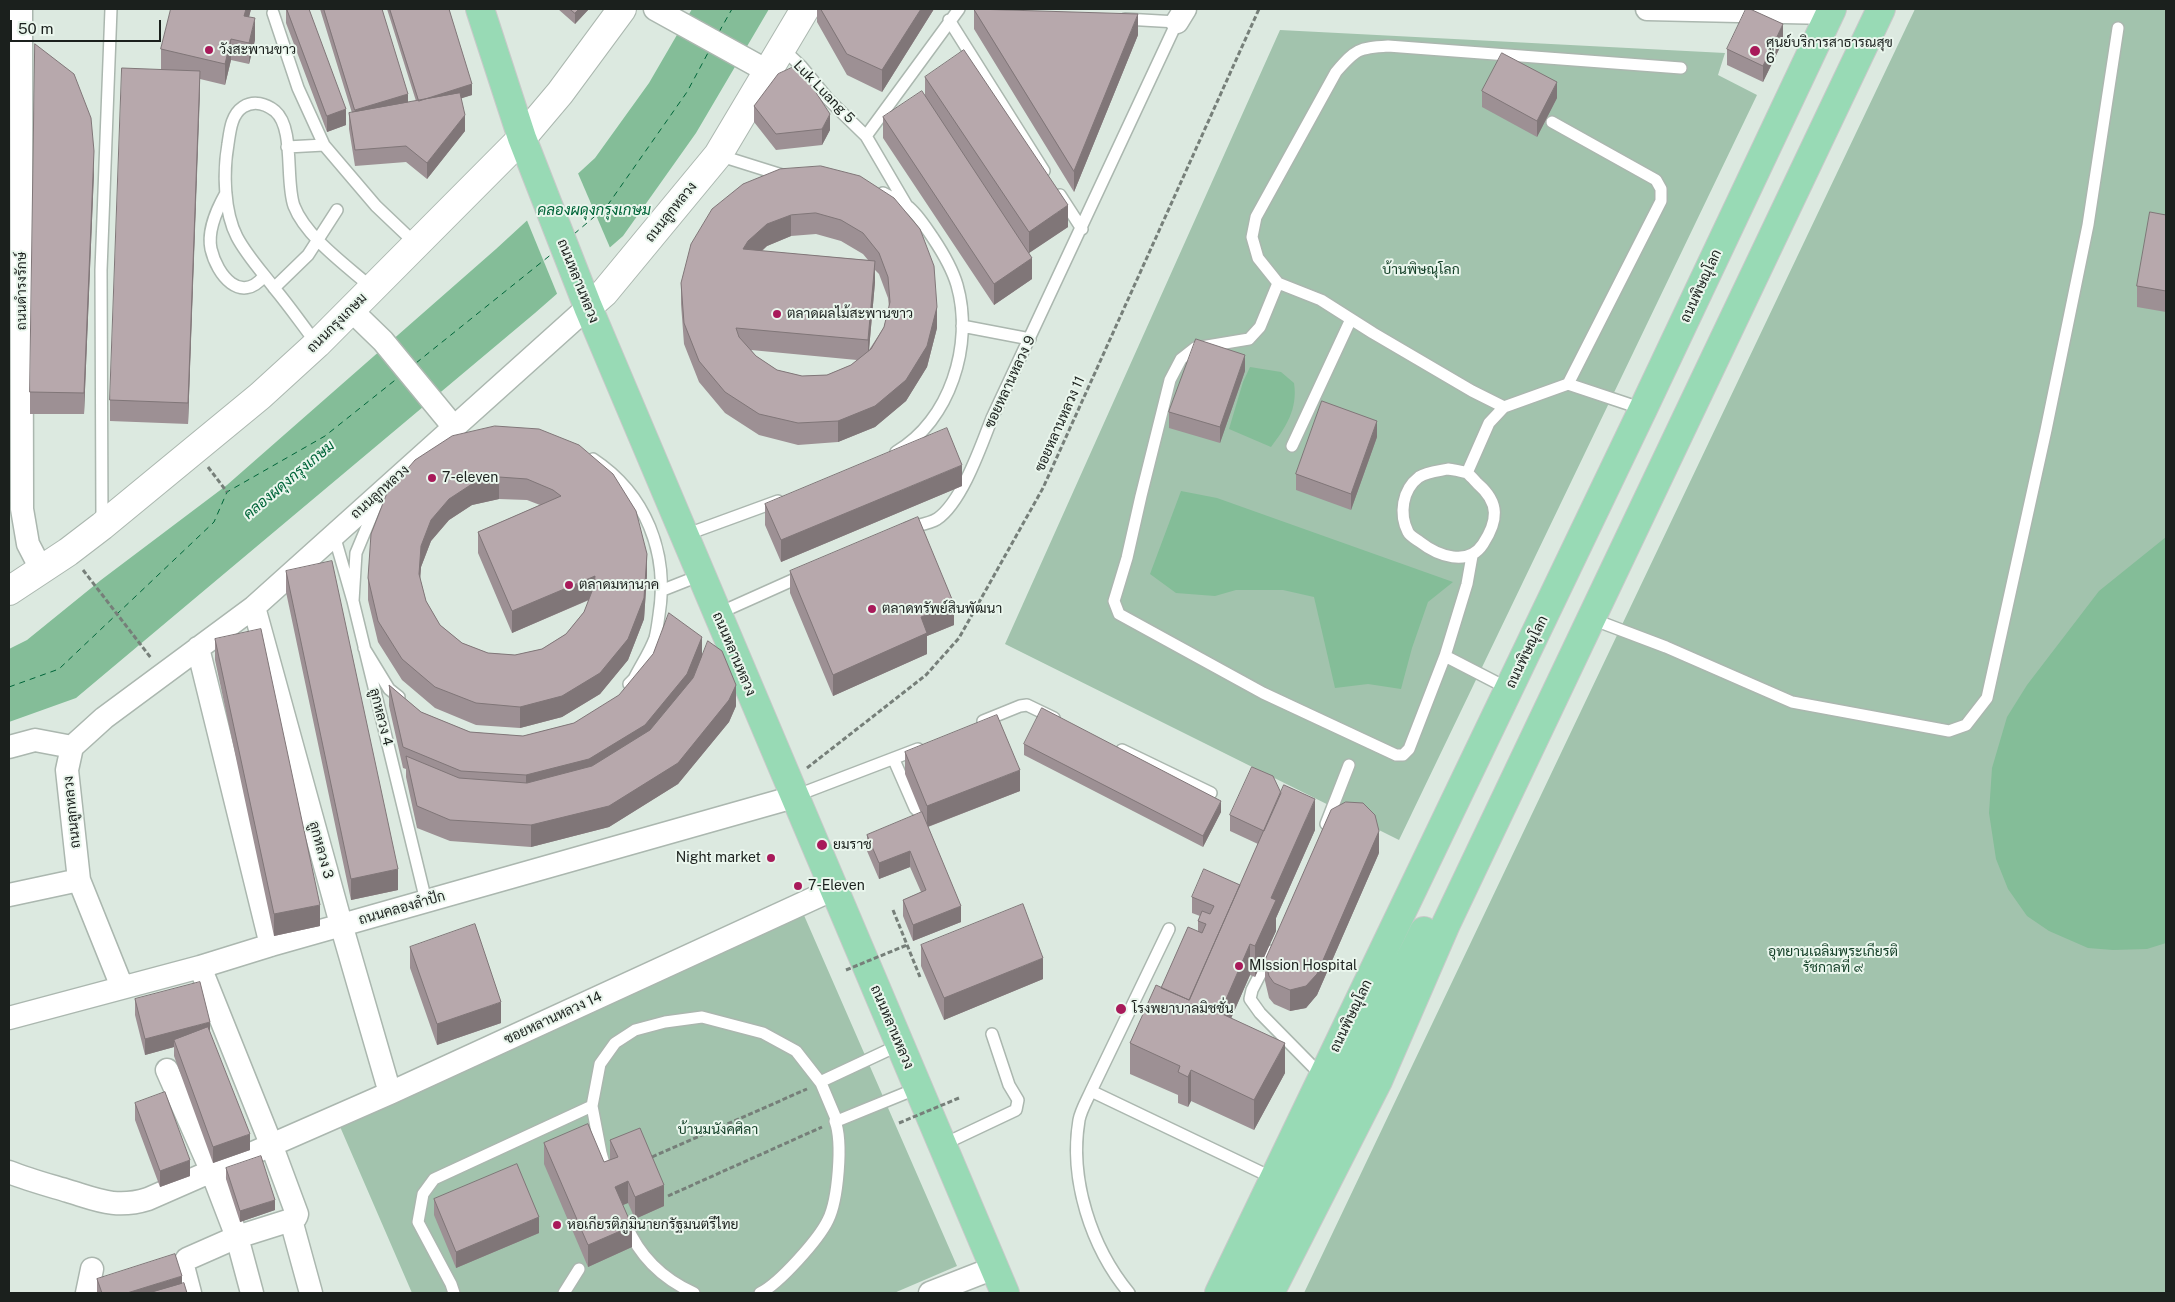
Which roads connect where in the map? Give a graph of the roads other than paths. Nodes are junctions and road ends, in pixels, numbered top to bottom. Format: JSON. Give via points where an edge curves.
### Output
{"nodes":[{"id":1,"x":21,"y":9,"type":"edge"},
{"id":2,"x":111,"y":9,"type":"edge"},
{"id":3,"x":480,"y":9,"type":"edge"},
{"id":4,"x":622,"y":9,"type":"edge"},
{"id":5,"x":805,"y":9,"type":"edge"},
{"id":6,"x":958,"y":9,"type":"edge"},
{"id":7,"x":1647,"y":9,"type":"edge"},
{"id":8,"x":1881,"y":9,"type":"edge"},
{"id":9,"x":1831,"y":11,"type":"edge"},
{"id":10,"x":272,"y":13,"type":"dead end"},
{"id":11,"x":662,"y":13,"type":"edge"},
{"id":12,"x":1181,"y":16,"type":"edge"},
{"id":13,"x":1109,"y":18,"type":"edge"},
{"id":14,"x":949,"y":20,"type":"junction"},
{"id":15,"x":2118,"y":28,"type":"dead end"},
{"id":16,"x":782,"y":48,"type":"junction"},
{"id":17,"x":759,"y":66,"type":"junction"},
{"id":18,"x":1681,"y":68,"type":"dead end"},
{"id":19,"x":15,"y":83,"type":"edge"},
{"id":20,"x":1552,"y":122,"type":"dead end"},
{"id":21,"x":866,"y":136,"type":"junction"},
{"id":22,"x":522,"y":138,"type":"junction"},
{"id":23,"x":324,"y":145,"type":"junction"},
{"id":24,"x":287,"y":147,"type":"junction"},
{"id":25,"x":718,"y":155,"type":"junction"},
{"id":26,"x":15,"y":174,"type":"edge"},
{"id":27,"x":793,"y":176,"type":"edge"},
{"id":28,"x":872,"y":188,"type":"edge"},
{"id":29,"x":226,"y":193,"type":"junction"},
{"id":30,"x":907,"y":206,"type":"junction"},
{"id":31,"x":337,"y":210,"type":"dead end"},
{"id":32,"x":1082,"y":229,"type":"junction"},
{"id":33,"x":317,"y":238,"type":"junction"},
{"id":34,"x":416,"y":244,"type":"junction"},
{"id":35,"x":264,"y":276,"type":"junction"},
{"id":36,"x":1278,"y":283,"type":"junction"},
{"id":37,"x":274,"y":288,"type":"junction"},
{"id":38,"x":372,"y":288,"type":"junction"},
{"id":39,"x":588,"y":308,"type":"junction"},
{"id":40,"x":351,"y":310,"type":"junction"},
{"id":41,"x":1351,"y":319,"type":"junction"},
{"id":42,"x":962,"y":326,"type":"junction"},
{"id":43,"x":1030,"y":339,"type":"junction"},
{"id":44,"x":317,"y":344,"type":"junction"},
{"id":45,"x":1568,"y":384,"type":"junction"},
{"id":46,"x":15,"y":398,"type":"edge"},
{"id":47,"x":1504,"y":407,"type":"junction"},
{"id":48,"x":1643,"y":409,"type":"junction"},
{"id":49,"x":451,"y":426,"type":"junction"},
{"id":50,"x":1292,"y":446,"type":"dead end"},
{"id":51,"x":580,"y":450,"type":"edge"},
{"id":52,"x":887,"y":458,"type":"edge"},
{"id":53,"x":404,"y":471,"type":"junction"},
{"id":54,"x":1467,"y":473,"type":"junction"},
{"id":55,"x":786,"y":498,"type":"edge"},
{"id":56,"x":102,"y":526,"type":"junction"},
{"id":57,"x":901,"y":531,"type":"edge"},
{"id":58,"x":334,"y":535,"type":"junction"},
{"id":59,"x":684,"y":536,"type":"junction"},
{"id":60,"x":1472,"y":556,"type":"junction"},
{"id":61,"x":41,"y":569,"type":"junction"},
{"id":62,"x":814,"y":570,"type":"edge"},
{"id":63,"x":701,"y":575,"type":"junction"},
{"id":64,"x":663,"y":590,"type":"junction"},
{"id":65,"x":9,"y":591,"type":"edge"},
{"id":66,"x":353,"y":601,"type":"junction"},
{"id":67,"x":254,"y":607,"type":"junction"},
{"id":68,"x":717,"y":614,"type":"junction"},
{"id":69,"x":1592,"y":620,"type":"junction"},
{"id":70,"x":198,"y":648,"type":"junction"},
{"id":71,"x":364,"y":648,"type":"junction"},
{"id":72,"x":1445,"y":656,"type":"junction"},
{"id":73,"x":1509,"y":689,"type":"junction"},
{"id":74,"x":621,"y":692,"type":"edge"},
{"id":75,"x":1552,"y":704,"type":"junction"},
{"id":76,"x":410,"y":707,"type":"edge"},
{"id":77,"x":1062,"y":722,"type":"edge"},
{"id":78,"x":975,"y":725,"type":"edge"},
{"id":79,"x":930,"y":744,"type":"edge"},
{"id":80,"x":9,"y":747,"type":"edge"},
{"id":81,"x":72,"y":747,"type":"junction"},
{"id":82,"x":1115,"y":747,"type":"edge"},
{"id":83,"x":894,"y":760,"type":"junction"},
{"id":84,"x":1349,"y":765,"type":"dead end"},
{"id":85,"x":792,"y":790,"type":"junction"},
{"id":86,"x":1211,"y":793,"type":"edge"},
{"id":87,"x":945,"y":811,"type":"edge"},
{"id":88,"x":1321,"y":836,"type":"edge"},
{"id":89,"x":80,"y":880,"type":"junction"},
{"id":90,"x":834,"y":889,"type":"junction"},
{"id":91,"x":9,"y":895,"type":"edge"},
{"id":92,"x":426,"y":901,"type":"junction"},
{"id":93,"x":341,"y":924,"type":"junction"},
{"id":94,"x":1169,"y":929,"type":"dead end"},
{"id":95,"x":1278,"y":939,"type":"edge"},
{"id":96,"x":271,"y":944,"type":"junction"},
{"id":97,"x":200,"y":967,"type":"junction"},
{"id":98,"x":122,"y":987,"type":"junction"},
{"id":99,"x":9,"y":1018,"type":"edge"},
{"id":100,"x":992,"y":1034,"type":"dead end"},
{"id":101,"x":899,"y":1045,"type":"junction"},
{"id":102,"x":167,"y":1070,"type":"dead end"},
{"id":103,"x":1322,"y":1076,"type":"junction"},
{"id":104,"x":821,"y":1083,"type":"junction"},
{"id":105,"x":918,"y":1088,"type":"junction"},
{"id":106,"x":1091,"y":1091,"type":"junction"},
{"id":107,"x":390,"y":1093,"type":"junction"},
{"id":108,"x":592,"y":1106,"type":"junction"},
{"id":109,"x":836,"y":1121,"type":"junction"},
{"id":110,"x":271,"y":1144,"type":"junction"},
{"id":111,"x":942,"y":1145,"type":"junction"},
{"id":112,"x":9,"y":1172,"type":"edge"},
{"id":113,"x":212,"y":1172,"type":"junction"},
{"id":114,"x":1273,"y":1178,"type":"junction"},
{"id":115,"x":610,"y":1181,"type":"edge"},
{"id":116,"x":622,"y":1214,"type":"edge"},
{"id":117,"x":291,"y":1220,"type":"junction"},
{"id":118,"x":237,"y":1237,"type":"junction"},
{"id":119,"x":994,"y":1268,"type":"junction"},
{"id":120,"x":579,"y":1269,"type":"dead end"},
{"id":121,"x":92,"y":1270,"type":"dead end"},
{"id":122,"x":87,"y":1293,"type":"edge"},
{"id":123,"x":190,"y":1293,"type":"edge"},
{"id":124,"x":252,"y":1293,"type":"edge"},
{"id":125,"x":311,"y":1293,"type":"edge"},
{"id":126,"x":454,"y":1293,"type":"edge"},
{"id":127,"x":564,"y":1293,"type":"edge"},
{"id":128,"x":694,"y":1293,"type":"edge"},
{"id":129,"x":760,"y":1293,"type":"edge"},
{"id":130,"x":930,"y":1293,"type":"edge"},
{"id":131,"x":1005,"y":1293,"type":"edge"},
{"id":132,"x":1128,"y":1293,"type":"edge"},
{"id":133,"x":1219,"y":1293,"type":"edge"},
{"id":134,"x":1247,"y":1293,"type":"edge"},
{"id":135,"x":1270,"y":1293,"type":"edge"}],
"edges":[{"from":1,"to":19,"type":"street","name":"ถนนดำรงรักษ์"},
{"from":2,"to":56,"type":"lane","via":[[101,270]]},
{"from":3,"to":22,"type":"main road","name":"ถนนหลานหลวง"},
{"from":4,"to":22,"type":"main road","name":"ถนนกรุงเกษม"},
{"from":5,"to":16,"type":"main road","name":"ถนนลูกหลวง"},
{"from":6,"to":14,"type":"lane"},
{"from":7,"to":9,"type":"street"},
{"from":8,"to":69,"type":"main road"},
{"from":9,"to":48,"type":"main road","name":"ถนนพิษณุโลก"},
{"from":10,"to":23,"type":"lane","via":[[298,88]]},
{"from":11,"to":17,"type":"street"},
{"from":12,"to":13,"type":"lane"},
{"from":12,"to":32,"type":"lane","name":"ซอยหลานหลวง 9"},
{"from":14,"to":21,"type":"lane"},
{"from":14,"to":32,"type":"lane"},
{"from":15,"to":69,"type":"lane","via":[[2088,225],[2046,430],[1987,698],[1966,725],[1949,731],[1792,702],[1666,647]]},
{"from":16,"to":17,"type":"main road","name":"ถนนลูกหลวง"},
{"from":16,"to":21,"type":"lane","name":"Luk Luang 5"},
{"from":17,"to":25,"type":"main road","name":"ถนนลูกหลวง"},
{"from":18,"to":36,"type":"lane","via":[[1388,46],[1369,47],[1352,53],[1336,72],[1256,217],[1252,237],[1258,258]]},
{"from":19,"to":26,"type":"street","name":"ถนนดำรงรักษ์"},
{"from":20,"to":45,"type":"lane","via":[[1656,180],[1662,201]]},
{"from":21,"to":30,"type":"lane","name":"Luk Luang 5"},
{"from":22,"to":34,"type":"main road","name":"ถนนกรุงเกษม"},
{"from":22,"to":39,"type":"main road","name":"ถนนหลานหลวง"},
{"from":23,"to":24,"type":"lane"},
{"from":23,"to":34,"type":"lane","via":[[376,206]]},
{"from":24,"to":29,"type":"lane","via":[[284,126],[276,112],[263,104],[248,104],[241,109],[232,122],[227,151]]},
{"from":24,"to":33,"type":"lane","via":[[294,206]]},
{"from":25,"to":27,"type":"lane","via":[[784,177]]},
{"from":25,"to":39,"type":"main road","name":"ถนนลูกหลวง"},
{"from":26,"to":46,"type":"street","name":"ถนนดำรงรักษ์"},
{"from":28,"to":30,"type":"lane"},
{"from":29,"to":35,"type":"lane","via":[[232,225]]},
{"from":29,"to":35,"type":"lane","via":[[211,228],[211,249],[224,277],[235,287],[249,288]]},
{"from":30,"to":42,"type":"lane","via":[[945,256],[957,286]]},
{"from":31,"to":33,"type":"lane"},
{"from":32,"to":43,"type":"lane","name":"ซอยหลานหลวง 9"},
{"from":33,"to":37,"type":"lane","via":[[308,254]]},
{"from":33,"to":38,"type":"lane"},
{"from":34,"to":38,"type":"main road","name":"ถนนกรุงเกษม"},
{"from":35,"to":37,"type":"lane"},
{"from":36,"to":41,"type":"lane","via":[[1321,300]]},
{"from":36,"to":72,"type":"lane","via":[[1260,327],[1248,339],[1195,348],[1180,359],[1170,380],[1115,607],[1119,614],[1263,693],[1396,755],[1404,755],[1409,749]]},
{"from":37,"to":44,"type":"lane"},
{"from":38,"to":40,"type":"main road","name":"ถนนกรุงเกษม"},
{"from":39,"to":49,"type":"street","name":"ถนนลูกหลวง"},
{"from":39,"to":59,"type":"main road","name":"ถนนหลานหลวง"},
{"from":40,"to":44,"type":"main road","name":"ถนนกรุงเกษม"},
{"from":40,"to":49,"type":"street","via":[[383,341]]},
{"from":41,"to":47,"type":"lane"},
{"from":41,"to":50,"type":"lane"},
{"from":42,"to":43,"type":"lane"},
{"from":42,"to":52,"type":"lane","via":[[960,357],[939,409],[923,430]]},
{"from":43,"to":57,"type":"lane","name":"ซอยหลานหลวง 9","via":[[968,477],[947,512],[935,520]]},
{"from":44,"to":56,"type":"main road","name":"ถนนกรุงเกษม","via":[[196,450]]},
{"from":45,"to":47,"type":"lane"},
{"from":45,"to":48,"type":"lane"},
{"from":46,"to":61,"type":"street","name":"ถนนดำรงรักษ์","via":[[24,527],[28,544]]},
{"from":47,"to":54,"type":"lane","via":[[1489,423]]},
{"from":48,"to":73,"type":"main road","name":"ถนนพิษณุโลก"},
{"from":49,"to":53,"type":"street","name":"ถนนลูกหลวง"},
{"from":51,"to":64,"type":"lane","via":[[610,470],[639,504],[657,545]]},
{"from":53,"to":58,"type":"street","name":"ถนนลูกหลวง"},
{"from":53,"to":66,"type":"lane","via":[[374,508],[356,553]]},
{"from":54,"to":60,"type":"lane","via":[[1488,492],[1496,510],[1491,533]]},
{"from":54,"to":60,"type":"lane","via":[[1448,469],[1419,478],[1404,497],[1402,508],[1408,534],[1428,548],[1455,558]]},
{"from":55,"to":59,"type":"lane"},
{"from":56,"to":61,"type":"main road","name":"ถนนกรุงเกษม"},
{"from":58,"to":66,"type":"lane","name":"ลูกหลวง 4"},
{"from":58,"to":67,"type":"street","name":"ถนนลูกหลวง"},
{"from":59,"to":63,"type":"main road","name":"ถนนหลานหลวง"},
{"from":60,"to":72,"type":"lane"},
{"from":61,"to":65,"type":"main road","name":"ถนนกรุงเกษม"},
{"from":62,"to":68,"type":"lane"},
{"from":63,"to":64,"type":"lane"},
{"from":63,"to":68,"type":"main road","name":"ถนนหลานหลวง"},
{"from":64,"to":74,"type":"lane","via":[[655,637],[634,679]]},
{"from":66,"to":71,"type":"lane","name":"ลูกหลวง 4"},
{"from":67,"to":70,"type":"street","name":"ถนนลูกหลวง"},
{"from":67,"to":93,"type":"street","name":"ลูกหลวง 3"},
{"from":68,"to":85,"type":"main road","name":"ถนนหลานหลวง"},
{"from":69,"to":75,"type":"main road"},
{"from":70,"to":81,"type":"street","name":"ถนนลูกหลวง","via":[[104,718]]},
{"from":70,"to":96,"type":"street"},
{"from":71,"to":76,"type":"lane","via":[[389,688]]},
{"from":71,"to":92,"type":"lane","name":"ลูกหลวง 4"},
{"from":72,"to":73,"type":"lane"},
{"from":73,"to":103,"type":"main road","name":"ถนนพิษณุโลก"},
{"from":75,"to":134,"type":"main road","via":[[1494,785]]},
{"from":75,"to":135,"type":"main road","via":[[1446,924],[1378,1081]]},
{"from":77,"to":78,"type":"lane","via":[[1027,705]]},
{"from":79,"to":83,"type":"lane"},
{"from":80,"to":81,"type":"street","via":[[35,740]]},
{"from":81,"to":89,"type":"street","name":"ถนนลูกหลวง","via":[[67,770]]},
{"from":82,"to":86,"type":"lane"},
{"from":83,"to":85,"type":"lane"},
{"from":83,"to":87,"type":"lane","via":[[915,808],[930,814]]},
{"from":84,"to":88,"type":"lane"},
{"from":85,"to":90,"type":"main road","name":"ถนนหลานหลวง"},
{"from":85,"to":92,"type":"street","name":"ถนนคลองลำปัก"},
{"from":89,"to":91,"type":"street"},
{"from":89,"to":98,"type":"street","name":"ถนนลูกหลวง"},
{"from":90,"to":101,"type":"main road","name":"ถนนหลานหลวง"},
{"from":90,"to":107,"type":"street","name":"ซอยหลานหลวง 14"},
{"from":92,"to":93,"type":"street","name":"ถนนคลองลำปัก"},
{"from":93,"to":96,"type":"street","name":"ถนนคลองลำปัก"},
{"from":93,"to":107,"type":"street","name":"ลูกหลวง 3"},
{"from":94,"to":106,"type":"lane"},
{"from":95,"to":103,"type":"lane","via":[[1250,999]]},
{"from":96,"to":97,"type":"street","name":"ถนนคลองลำปัก"},
{"from":97,"to":98,"type":"street","name":"ถนนคลองลำปัก"},
{"from":97,"to":110,"type":"street"},
{"from":98,"to":99,"type":"street","name":"ถนนคลองลำปัก"},
{"from":100,"to":111,"type":"lane","via":[[1009,1085],[1018,1100],[1016,1110]]},
{"from":101,"to":104,"type":"lane"},
{"from":101,"to":105,"type":"main road","name":"ถนนหลานหลวง"},
{"from":102,"to":113,"type":"street"},
{"from":103,"to":114,"type":"main road","name":"ถนนพิษณุโลก"},
{"from":104,"to":108,"type":"lane","via":[[796,1051],[763,1033],[702,1017],[635,1030],[615,1043],[600,1064]]},
{"from":104,"to":109,"type":"lane"},
{"from":105,"to":109,"type":"lane"},
{"from":105,"to":111,"type":"main road","name":"ถนนหลานหลวง"},
{"from":106,"to":114,"type":"lane"},
{"from":106,"to":132,"type":"lane","via":[[1080,1118],[1076,1161],[1081,1191],[1103,1252]]},
{"from":107,"to":110,"type":"street","name":"ซอยหลานหลวง 14"},
{"from":108,"to":115,"type":"lane"},
{"from":108,"to":126,"type":"lane","via":[[434,1179],[423,1194],[418,1222]]},
{"from":109,"to":129,"type":"lane","via":[[839,1164],[828,1220],[800,1259]]},
{"from":110,"to":113,"type":"street","name":"ซอยหลานหลวง 14"},
{"from":110,"to":117,"type":"street","via":[[297,1214]]},
{"from":111,"to":119,"type":"main road","name":"ถนนหลานหลวง"},
{"from":112,"to":113,"type":"street","name":"ซอยหลานหลวง 14","via":[[101,1202],[127,1204],[148,1199]]},
{"from":113,"to":118,"type":"street"},
{"from":114,"to":133,"type":"main road","name":"ถนนพิษณุโลก"},
{"from":116,"to":128,"type":"lane","via":[[643,1256],[676,1285]]},
{"from":117,"to":118,"type":"street"},
{"from":117,"to":125,"type":"street"},
{"from":118,"to":123,"type":"street","via":[[187,1259],[184,1266]]},
{"from":118,"to":124,"type":"street"},
{"from":119,"to":130,"type":"street"},
{"from":119,"to":131,"type":"main road","name":"ถนนหลานหลวง"},
{"from":120,"to":127,"type":"lane"},
{"from":121,"to":122,"type":"street"}]}
